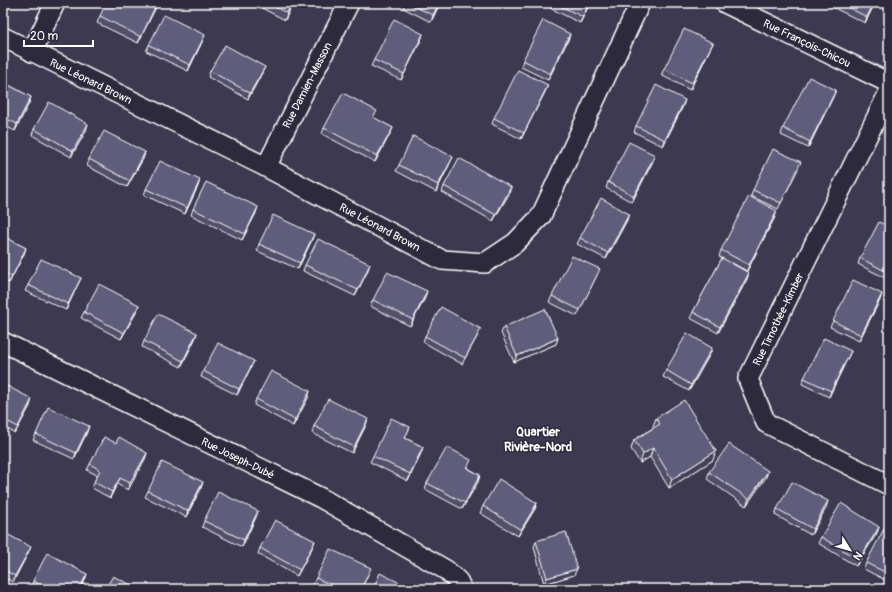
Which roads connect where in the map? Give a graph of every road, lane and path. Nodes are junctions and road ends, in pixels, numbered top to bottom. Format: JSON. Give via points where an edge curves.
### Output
{"nodes":[{"id":1,"x":55,"y":3,"type":"edge"},
{"id":2,"x":349,"y":3,"type":"edge"},
{"id":3,"x":640,"y":3,"type":"edge"},
{"id":4,"x":725,"y":3,"type":"edge"},
{"id":5,"x":3,"y":37,"type":"edge"},
{"id":6,"x":32,"y":52,"type":"junction"},
{"id":7,"x":889,"y":83,"type":"edge"},
{"id":8,"x":889,"y":92,"type":"edge"},
{"id":9,"x":266,"y":167,"type":"junction"},
{"id":10,"x":3,"y":342,"type":"edge"},
{"id":11,"x":889,"y":485,"type":"edge"},
{"id":12,"x":462,"y":589,"type":"edge"}],
"edges":[{"from":1,"to":6,"type":"street"},
{"from":2,"to":9,"type":"street","name":"Rue Damien-Masson"},
{"from":3,"to":9,"type":"street","name":"Rue Léonard Brown","via":[[541,216],[515,242],[485,263],[442,260]]},
{"from":4,"to":7,"type":"street","name":"Rue François-Chicou"},
{"from":5,"to":6,"type":"street","name":"Rue Léonard Brown"},
{"from":6,"to":9,"type":"street","name":"Rue Léonard Brown"},
{"from":8,"to":11,"type":"street","name":"Rue Timothée-Kimber","via":[[748,379],[766,423]]},
{"from":10,"to":12,"type":"street","name":"Rue Joseph-Dubé","via":[[321,498],[446,570],[458,581]]}]}
